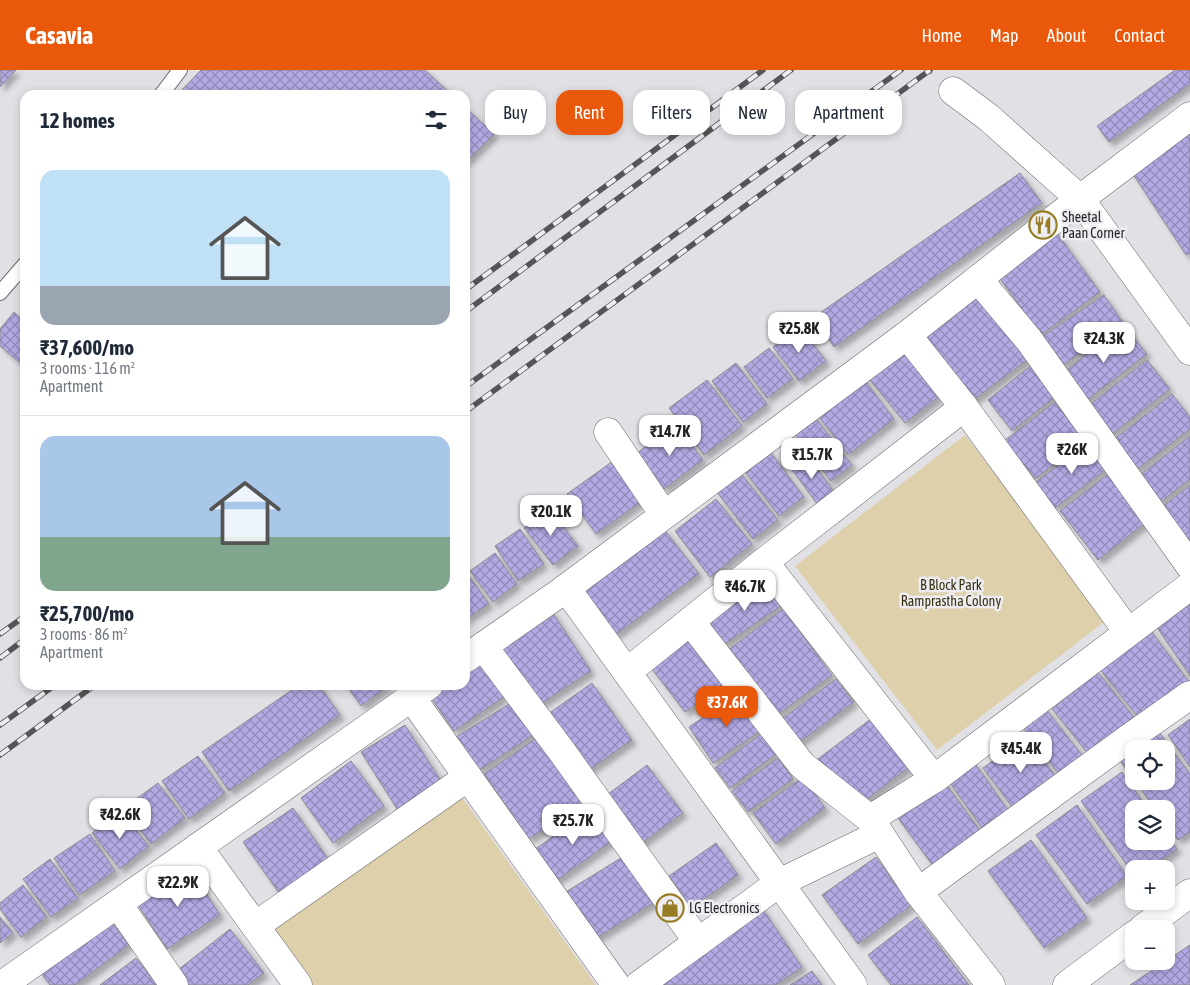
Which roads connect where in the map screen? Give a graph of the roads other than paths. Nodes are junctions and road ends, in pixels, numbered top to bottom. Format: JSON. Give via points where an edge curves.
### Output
{"nodes":[{"id":1,"x":180,"y":70,"type":"edge"},
{"id":2,"x":165,"y":90,"type":"edge"},
{"id":3,"x":953,"y":91,"type":"dead end"},
{"id":4,"x":1190,"y":116,"type":"edge"},
{"id":5,"x":1080,"y":198,"type":"junction"},
{"id":6,"x":20,"y":270,"type":"edge"},
{"id":7,"x":978,"y":279,"type":"junction"},
{"id":8,"x":0,"y":293,"type":"edge"},
{"id":9,"x":907,"y":335,"type":"junction"},
{"id":10,"x":1190,"y":351,"type":"edge"},
{"id":11,"x":964,"y":408,"type":"junction"},
{"id":12,"x":608,"y":432,"type":"dead end"},
{"id":13,"x":664,"y":515,"type":"junction"},
{"id":14,"x":764,"y":562,"type":"junction"},
{"id":15,"x":1190,"y":566,"type":"edge"},
{"id":16,"x":1190,"y":586,"type":"edge"},
{"id":17,"x":566,"y":588,"type":"junction"},
{"id":18,"x":690,"y":621,"type":"junction"},
{"id":19,"x":1128,"y":632,"type":"junction"},
{"id":20,"x":474,"y":653,"type":"edge"},
{"id":21,"x":627,"y":672,"type":"junction"},
{"id":22,"x":420,"y":691,"type":"edge"},
{"id":23,"x":1190,"y":696,"type":"edge"},
{"id":24,"x":468,"y":777,"type":"junction"},
{"id":25,"x":934,"y":779,"type":"junction"},
{"id":26,"x":875,"y":826,"type":"junction"},
{"id":27,"x":198,"y":847,"type":"junction"},
{"id":28,"x":779,"y":883,"type":"junction"},
{"id":29,"x":918,"y":892,"type":"junction"},
{"id":30,"x":1190,"y":893,"type":"edge"},
{"id":31,"x":118,"y":904,"type":"junction"},
{"id":32,"x":1154,"y":920,"type":"edge"},
{"id":33,"x":255,"y":926,"type":"junction"},
{"id":34,"x":698,"y":942,"type":"junction"},
{"id":35,"x":1125,"y":942,"type":"edge"},
{"id":36,"x":31,"y":977,"type":"edge"},
{"id":37,"x":2,"y":985,"type":"edge"},
{"id":38,"x":174,"y":985,"type":"edge"},
{"id":39,"x":298,"y":985,"type":"edge"},
{"id":40,"x":616,"y":985,"type":"edge"},
{"id":41,"x":639,"y":985,"type":"edge"},
{"id":42,"x":853,"y":985,"type":"edge"},
{"id":43,"x":992,"y":985,"type":"edge"},
{"id":44,"x":1066,"y":985,"type":"edge"}],
"edges":[{"from":1,"to":2,"type":"lane"},
{"from":3,"to":5,"type":"street","via":[[988,117]]},
{"from":4,"to":5,"type":"street"},
{"from":5,"to":7,"type":"street"},
{"from":5,"to":10,"type":"street"},
{"from":6,"to":8,"type":"lane"},
{"from":7,"to":9,"type":"street"},
{"from":7,"to":15,"type":"street","via":[[1029,340]]},
{"from":9,"to":11,"type":"street"},
{"from":9,"to":13,"type":"street"},
{"from":11,"to":14,"type":"street"},
{"from":11,"to":19,"type":"street"},
{"from":12,"to":13,"type":"street"},
{"from":13,"to":17,"type":"street"},
{"from":14,"to":18,"type":"street"},
{"from":14,"to":25,"type":"street"},
{"from":16,"to":19,"type":"street"},
{"from":17,"to":20,"type":"street"},
{"from":17,"to":21,"type":"street"},
{"from":18,"to":21,"type":"street"},
{"from":18,"to":26,"type":"street","via":[[802,765]]},
{"from":19,"to":25,"type":"street"},
{"from":20,"to":34,"type":"street","via":[[563,753]]},
{"from":21,"to":28,"type":"street"},
{"from":22,"to":24,"type":"street"},
{"from":22,"to":27,"type":"street"},
{"from":23,"to":29,"type":"street"},
{"from":24,"to":33,"type":"street"},
{"from":24,"to":40,"type":"street"},
{"from":25,"to":26,"type":"street"},
{"from":26,"to":28,"type":"street"},
{"from":26,"to":29,"type":"street"},
{"from":27,"to":31,"type":"street"},
{"from":27,"to":33,"type":"street"},
{"from":28,"to":34,"type":"street"},
{"from":28,"to":42,"type":"street"},
{"from":29,"to":43,"type":"street"},
{"from":30,"to":32,"type":"street"},
{"from":31,"to":36,"type":"street"},
{"from":31,"to":38,"type":"street"},
{"from":33,"to":39,"type":"street"},
{"from":34,"to":41,"type":"street"},
{"from":35,"to":44,"type":"street"},
{"from":36,"to":37,"type":"street"}]}
